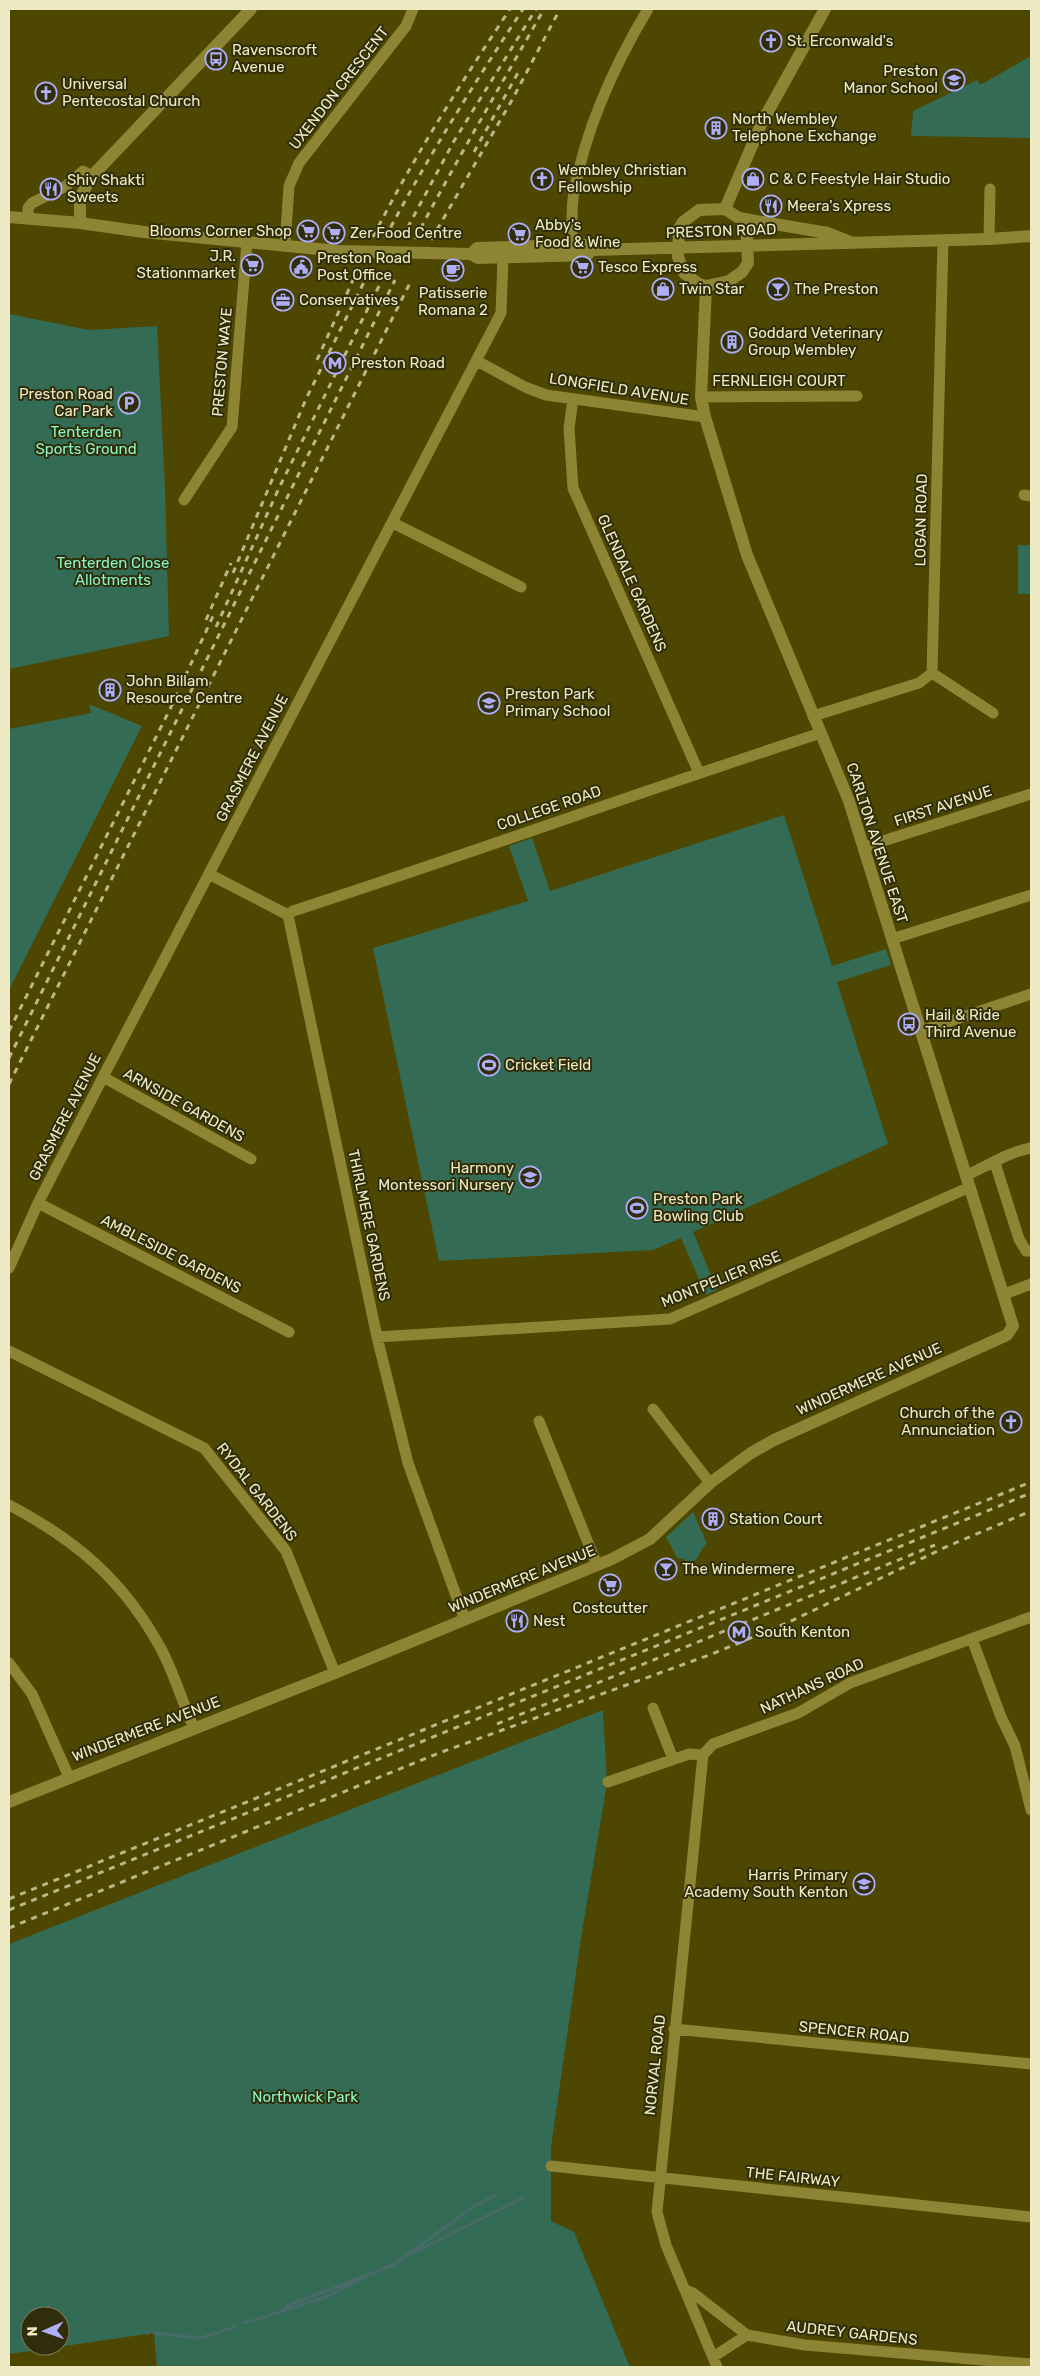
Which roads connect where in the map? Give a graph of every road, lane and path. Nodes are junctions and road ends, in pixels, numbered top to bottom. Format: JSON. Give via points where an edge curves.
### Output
{"nodes":[{"id":1,"x":251,"y":9,"type":"edge"},
{"id":2,"x":413,"y":9,"type":"edge"},
{"id":3,"x":648,"y":9,"type":"edge"},
{"id":4,"x":825,"y":9,"type":"edge"},
{"id":5,"x":92,"y":176,"type":"junction"},
{"id":6,"x":66,"y":186,"type":"junction"},
{"id":7,"x":990,"y":189,"type":"dead end"},
{"id":8,"x":80,"y":197,"type":"junction"},
{"id":9,"x":725,"y":209,"type":"junction"},
{"id":10,"x":9,"y":217,"type":"edge"},
{"id":11,"x":28,"y":219,"type":"junction"},
{"id":12,"x":746,"y":219,"type":"junction"},
{"id":13,"x":80,"y":223,"type":"junction"},
{"id":14,"x":1031,"y":236,"type":"edge"},
{"id":15,"x":943,"y":240,"type":"junction"},
{"id":16,"x":989,"y":240,"type":"junction"},
{"id":17,"x":247,"y":242,"type":"junction"},
{"id":18,"x":852,"y":243,"type":"junction"},
{"id":19,"x":572,"y":245,"type":"junction"},
{"id":20,"x":748,"y":245,"type":"junction"},
{"id":21,"x":285,"y":246,"type":"junction"},
{"id":22,"x":677,"y":249,"type":"junction"},
{"id":23,"x":592,"y":250,"type":"junction"},
{"id":24,"x":471,"y":254,"type":"junction"},
{"id":25,"x":503,"y":258,"type":"junction"},
{"id":26,"x":706,"y":286,"type":"junction"},
{"id":27,"x":476,"y":361,"type":"junction"},
{"id":28,"x":857,"y":396,"type":"dead end"},
{"id":29,"x":701,"y":397,"type":"junction"},
{"id":30,"x":573,"y":399,"type":"junction"},
{"id":31,"x":704,"y":417,"type":"junction"},
{"id":32,"x":184,"y":500,"type":"dead end"},
{"id":33,"x":393,"y":523,"type":"junction"},
{"id":34,"x":521,"y":587,"type":"dead end"},
{"id":35,"x":932,"y":672,"type":"junction"},
{"id":36,"x":993,"y":713,"type":"dead end"},
{"id":37,"x":814,"y":716,"type":"junction"},
{"id":38,"x":821,"y":733,"type":"junction"},
{"id":39,"x":699,"y":773,"type":"junction"},
{"id":40,"x":1031,"y":794,"type":"edge"},
{"id":41,"x":864,"y":847,"type":"junction"},
{"id":42,"x":210,"y":874,"type":"junction"},
{"id":43,"x":1031,"y":895,"type":"edge"},
{"id":44,"x":288,"y":915,"type":"junction"},
{"id":45,"x":892,"y":939,"type":"junction"},
{"id":46,"x":1031,"y":994,"type":"edge"},
{"id":47,"x":921,"y":1031,"type":"junction"},
{"id":48,"x":102,"y":1077,"type":"junction"},
{"id":49,"x":1031,"y":1148,"type":"edge"},
{"id":50,"x":251,"y":1160,"type":"dead end"},
{"id":51,"x":995,"y":1163,"type":"junction"},
{"id":52,"x":969,"y":1181,"type":"junction"},
{"id":53,"x":38,"y":1203,"type":"junction"},
{"id":54,"x":1031,"y":1251,"type":"edge"},
{"id":55,"x":9,"y":1268,"type":"edge"},
{"id":56,"x":1031,"y":1284,"type":"edge"},
{"id":57,"x":1004,"y":1294,"type":"junction"},
{"id":58,"x":1013,"y":1326,"type":"joint"},
{"id":59,"x":289,"y":1332,"type":"dead end"},
{"id":60,"x":377,"y":1337,"type":"junction"},
{"id":61,"x":9,"y":1351,"type":"edge"},
{"id":62,"x":653,"y":1409,"type":"dead end"},
{"id":63,"x":539,"y":1421,"type":"dead end"},
{"id":64,"x":710,"y":1483,"type":"junction"},
{"id":65,"x":9,"y":1505,"type":"edge"},
{"id":66,"x":598,"y":1565,"type":"junction"},
{"id":67,"x":1031,"y":1617,"type":"edge"},
{"id":68,"x":465,"y":1620,"type":"junction"},
{"id":69,"x":972,"y":1638,"type":"junction"},
{"id":70,"x":9,"y":1663,"type":"edge"},
{"id":71,"x":335,"y":1673,"type":"junction"},
{"id":72,"x":653,"y":1708,"type":"dead end"},
{"id":73,"x":194,"y":1728,"type":"junction"},
{"id":74,"x":703,"y":1755,"type":"junction"},
{"id":75,"x":673,"y":1759,"type":"junction"},
{"id":76,"x":69,"y":1777,"type":"junction"},
{"id":77,"x":608,"y":1782,"type":"dead end"},
{"id":78,"x":9,"y":1802,"type":"edge"},
{"id":79,"x":1031,"y":1810,"type":"edge"},
{"id":80,"x":674,"y":2029,"type":"junction"},
{"id":81,"x":1031,"y":2064,"type":"edge"},
{"id":82,"x":551,"y":2166,"type":"dead end"},
{"id":83,"x":659,"y":2179,"type":"junction"},
{"id":84,"x":1031,"y":2217,"type":"edge"},
{"id":85,"x":686,"y":2290,"type":"junction"},
{"id":86,"x":747,"y":2335,"type":"junction"},
{"id":87,"x":715,"y":2362,"type":"edge"},
{"id":88,"x":1031,"y":2364,"type":"edge"}],
"edges":[{"from":1,"to":5,"type":"street"},
{"from":2,"to":21,"type":"street","name":"UXENDON CRESCENT","via":[[406,26],[299,163],[289,186]]},
{"from":3,"to":19,"type":"street","via":[[621,58],[585,147],[574,194]]},
{"from":4,"to":9,"type":"street","via":[[762,122]]},
{"from":5,"to":6,"type":"street","via":[[83,171]]},
{"from":5,"to":8,"type":"street"},
{"from":6,"to":8,"type":"street"},
{"from":6,"to":11,"type":"street","via":[[32,203],[28,208]]},
{"from":7,"to":16,"type":"street"},
{"from":8,"to":13,"type":"street"},
{"from":9,"to":12,"type":"street"},
{"from":9,"to":22,"type":"street","via":[[699,210],[688,218],[679,229]]},
{"from":10,"to":11,"type":"street","name":"PRESTON ROAD"},
{"from":11,"to":13,"type":"street","name":"PRESTON ROAD"},
{"from":12,"to":18,"type":"street","name":"PRESTON ROAD","via":[[828,233]]},
{"from":12,"to":20,"type":"street"},
{"from":13,"to":17,"type":"street","name":"PRESTON ROAD"},
{"from":14,"to":16,"type":"street","name":"PRESTON ROAD"},
{"from":15,"to":16,"type":"street","name":"PRESTON ROAD"},
{"from":15,"to":18,"type":"street","name":"PRESTON ROAD"},
{"from":15,"to":35,"type":"street","name":"LOGAN ROAD"},
{"from":17,"to":21,"type":"street","name":"PRESTON ROAD"},
{"from":17,"to":32,"type":"street","name":"PRESTON WAYE","via":[[232,427]]},
{"from":18,"to":20,"type":"street","name":"PRESTON ROAD"},
{"from":19,"to":23,"type":"street","name":"PRESTON ROAD","via":[[586,245]]},
{"from":19,"to":24,"type":"street","name":"PRESTON ROAD","via":[[477,248]]},
{"from":20,"to":22,"type":"street","name":"PRESTON ROAD"},
{"from":20,"to":26,"type":"street","via":[[748,264],[742,272],[729,281]]},
{"from":21,"to":24,"type":"street","name":"PRESTON ROAD","via":[[346,252]]},
{"from":22,"to":23,"type":"street","name":"PRESTON ROAD"},
{"from":22,"to":26,"type":"street","via":[[684,273]]},
{"from":23,"to":25,"type":"street","name":"PRESTON ROAD","via":[[587,255]]},
{"from":24,"to":25,"type":"street","name":"PRESTON ROAD","via":[[478,258]]},
{"from":25,"to":27,"type":"street","name":"GRASMERE AVENUE","via":[[503,309]]},
{"from":26,"to":29,"type":"street","name":"CARLTON AVENUE EAST"},
{"from":27,"to":30,"type":"street","name":"LONGFIELD AVENUE","via":[[525,387],[546,395]]},
{"from":27,"to":33,"type":"street","name":"GRASMERE AVENUE"},
{"from":28,"to":29,"type":"street","name":"FERNLEIGH COURT"},
{"from":29,"to":31,"type":"street","name":"CARLTON AVENUE EAST"},
{"from":30,"to":31,"type":"street","name":"LONGFIELD AVENUE"},
{"from":30,"to":39,"type":"street","name":"GLENDALE GARDENS","via":[[569,428],[573,488]]},
{"from":31,"to":37,"type":"street","name":"CARLTON AVENUE EAST","via":[[747,555]]},
{"from":33,"to":34,"type":"street"},
{"from":33,"to":42,"type":"street","name":"GRASMERE AVENUE"},
{"from":35,"to":36,"type":"street"},
{"from":35,"to":37,"type":"street","via":[[919,683]]},
{"from":37,"to":38,"type":"street","name":"CARLTON AVENUE EAST"},
{"from":38,"to":39,"type":"street","name":"COLLEGE ROAD"},
{"from":38,"to":41,"type":"street","name":"CARLTON AVENUE EAST"},
{"from":39,"to":44,"type":"street","name":"COLLEGE ROAD"},
{"from":40,"to":41,"type":"street","name":"FIRST AVENUE"},
{"from":41,"to":45,"type":"street","name":"CARLTON AVENUE EAST"},
{"from":42,"to":44,"type":"street"},
{"from":42,"to":48,"type":"street","name":"GRASMERE AVENUE"},
{"from":43,"to":45,"type":"street"},
{"from":44,"to":60,"type":"street","name":"THIRLMERE GARDENS"},
{"from":45,"to":47,"type":"street","name":"CARLTON AVENUE EAST"},
{"from":46,"to":47,"type":"street"},
{"from":47,"to":52,"type":"street","name":"CARLTON AVENUE EAST"},
{"from":48,"to":50,"type":"street","name":"ARNSIDE GARDENS"},
{"from":48,"to":53,"type":"street","name":"GRASMERE AVENUE"},
{"from":49,"to":51,"type":"street","name":"MONTPELIER RISE","via":[[1011,1153]]},
{"from":51,"to":52,"type":"street","name":"MONTPELIER RISE"},
{"from":51,"to":54,"type":"street","via":[[1019,1239],[1026,1251]]},
{"from":52,"to":57,"type":"street","name":"CARLTON AVENUE EAST"},
{"from":52,"to":60,"type":"street","name":"MONTPELIER RISE","via":[[670,1319]]},
{"from":53,"to":55,"type":"street","name":"GRASMERE AVENUE"},
{"from":53,"to":59,"type":"street","name":"AMBLESIDE GARDENS"},
{"from":56,"to":57,"type":"street"},
{"from":57,"to":58,"type":"street","name":"CARLTON AVENUE EAST"},
{"from":58,"to":64,"type":"street","name":"WINDERMERE AVENUE","via":[[1006,1335],[774,1440]]},
{"from":60,"to":68,"type":"street","name":"THIRLMERE GARDENS","via":[[408,1463]]},
{"from":61,"to":71,"type":"street","name":"RYDAL GARDENS","via":[[204,1448],[286,1550]]},
{"from":62,"to":64,"type":"street"},
{"from":63,"to":66,"type":"street"},
{"from":64,"to":66,"type":"street","name":"WINDERMERE AVENUE","via":[[650,1539]]},
{"from":65,"to":73,"type":"street","via":[[84,1551],[124,1592],[161,1648]]},
{"from":66,"to":68,"type":"street","name":"WINDERMERE AVENUE"},
{"from":67,"to":69,"type":"street","name":"NATHANS ROAD"},
{"from":68,"to":71,"type":"street","name":"WINDERMERE AVENUE"},
{"from":69,"to":74,"type":"street","name":"NATHANS ROAD","via":[[850,1683],[798,1713],[712,1744]]},
{"from":69,"to":79,"type":"street","via":[[1001,1717],[1016,1746]]},
{"from":70,"to":76,"type":"street","via":[[32,1694]]},
{"from":71,"to":73,"type":"street","name":"WINDERMERE AVENUE"},
{"from":72,"to":75,"type":"street"},
{"from":73,"to":76,"type":"street","name":"WINDERMERE AVENUE"},
{"from":74,"to":75,"type":"street","via":[[689,1754]]},
{"from":74,"to":80,"type":"street","name":"NORVAL ROAD"},
{"from":75,"to":77,"type":"street"},
{"from":76,"to":78,"type":"street","name":"WINDERMERE AVENUE"},
{"from":80,"to":81,"type":"street","name":"SPENCER ROAD"},
{"from":80,"to":83,"type":"street","name":"NORVAL ROAD"},
{"from":82,"to":83,"type":"street","name":"THE FAIRWAY"},
{"from":83,"to":84,"type":"street","name":"THE FAIRWAY"},
{"from":83,"to":85,"type":"street","name":"NORVAL ROAD","via":[[657,2212],[666,2245]]},
{"from":85,"to":86,"type":"street","name":"AUDREY GARDENS"},
{"from":85,"to":87,"type":"street","name":"NORVAL ROAD"},
{"from":86,"to":87,"type":"street"},
{"from":86,"to":88,"type":"street","name":"AUDREY GARDENS","via":[[805,2345]]}]}
